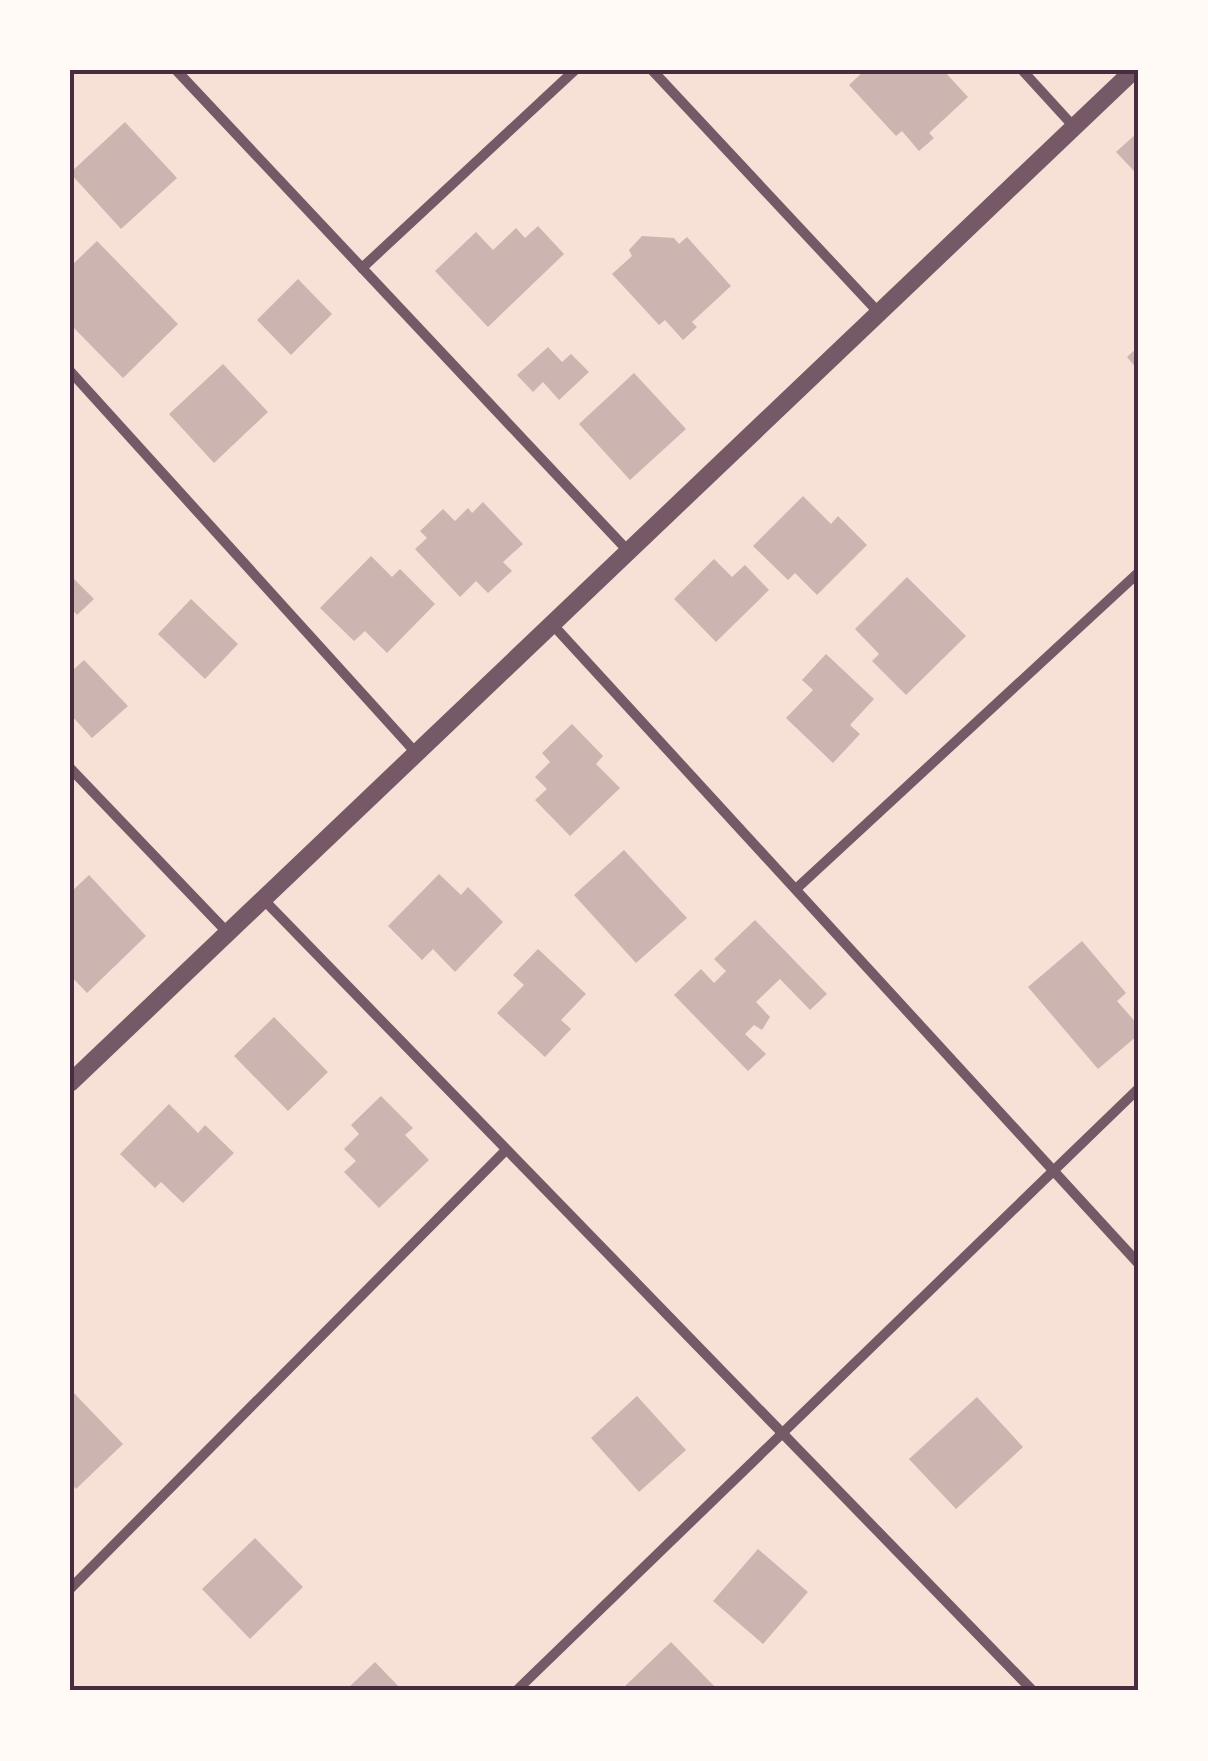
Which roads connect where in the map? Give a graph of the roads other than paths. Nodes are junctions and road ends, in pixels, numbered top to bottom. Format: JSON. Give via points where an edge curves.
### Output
{"nodes":[{"id":1,"x":176,"y":70,"type":"edge"},
{"id":2,"x":576,"y":70,"type":"edge"},
{"id":3,"x":652,"y":70,"type":"edge"},
{"id":4,"x":1022,"y":70,"type":"edge"},
{"id":5,"x":1134,"y":70,"type":"edge"},
{"id":6,"x":1075,"y":128,"type":"junction"},
{"id":7,"x":362,"y":268,"type":"junction"},
{"id":8,"x":880,"y":314,"type":"junction"},
{"id":9,"x":70,"y":372,"type":"edge"},
{"id":10,"x":630,"y":552,"type":"junction"},
{"id":11,"x":1138,"y":573,"type":"edge"},
{"id":12,"x":552,"y":626,"type":"junction"},
{"id":13,"x":418,"y":754,"type":"junction"},
{"id":14,"x":70,"y":768,"type":"edge"},
{"id":15,"x":796,"y":889,"type":"junction"},
{"id":16,"x":264,"y":900,"type":"junction"},
{"id":17,"x":227,"y":932,"type":"junction"},
{"id":18,"x":70,"y":1083,"type":"edge"},
{"id":19,"x":1138,"y":1089,"type":"edge"},
{"id":20,"x":506,"y":1150,"type":"junction"},
{"id":21,"x":1053,"y":1170,"type":"junction"},
{"id":22,"x":1138,"y":1262,"type":"edge"},
{"id":23,"x":783,"y":1432,"type":"junction"},
{"id":24,"x":70,"y":1589,"type":"edge"},
{"id":25,"x":516,"y":1691,"type":"edge"},
{"id":26,"x":1033,"y":1691,"type":"edge"}],
"edges":[{"from":1,"to":7,"type":"street"},
{"from":2,"to":7,"type":"street"},
{"from":3,"to":8,"type":"street"},
{"from":4,"to":6,"type":"street"},
{"from":5,"to":6,"type":"street"},
{"from":6,"to":8,"type":"street"},
{"from":7,"to":10,"type":"street"},
{"from":8,"to":10,"type":"street"},
{"from":9,"to":13,"type":"street"},
{"from":10,"to":12,"type":"street"},
{"from":11,"to":15,"type":"street"},
{"from":12,"to":13,"type":"street"},
{"from":12,"to":15,"type":"street"},
{"from":13,"to":16,"type":"street"},
{"from":14,"to":17,"type":"street"},
{"from":15,"to":21,"type":"street"},
{"from":16,"to":17,"type":"street"},
{"from":16,"to":20,"type":"street"},
{"from":17,"to":18,"type":"street"},
{"from":19,"to":21,"type":"street"},
{"from":20,"to":23,"type":"street"},
{"from":20,"to":24,"type":"street"},
{"from":21,"to":22,"type":"street"},
{"from":21,"to":23,"type":"street"},
{"from":23,"to":25,"type":"street"},
{"from":23,"to":26,"type":"street"}]}
